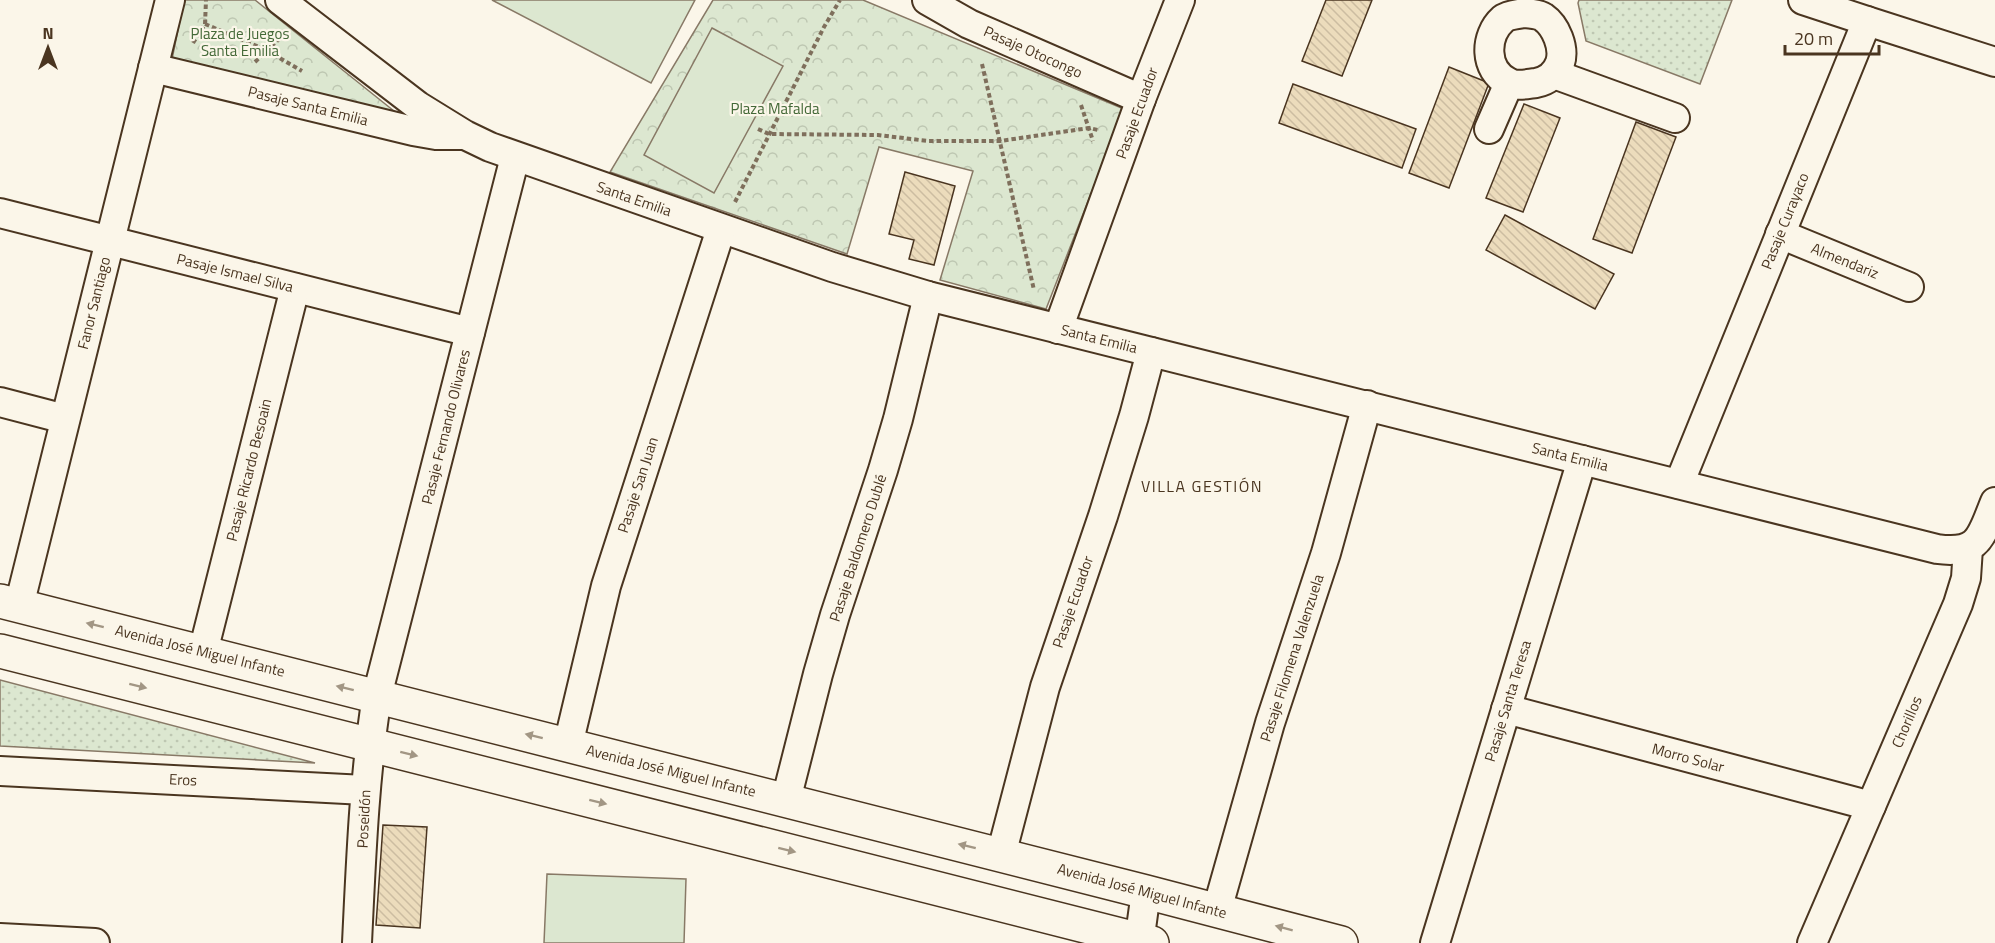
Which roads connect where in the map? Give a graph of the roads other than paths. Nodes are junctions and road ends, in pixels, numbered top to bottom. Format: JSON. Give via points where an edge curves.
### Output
{"nodes":[{"id":1,"x":170,"y":0,"type":"edge"},
{"id":2,"x":280,"y":0,"type":"edge"},
{"id":3,"x":927,"y":0,"type":"edge"},
{"id":4,"x":1180,"y":0,"type":"edge"},
{"id":5,"x":1803,"y":0,"type":"edge"},
{"id":6,"x":1545,"y":8,"type":"edge"},
{"id":7,"x":1867,"y":21,"type":"junction"},
{"id":8,"x":1995,"y":62,"type":"edge"},
{"id":9,"x":153,"y":68,"type":"junction"},
{"id":10,"x":1554,"y":74,"type":"junction"},
{"id":11,"x":1509,"y":83,"type":"junction"},
{"id":12,"x":1141,"y":99,"type":"junction"},
{"id":13,"x":1674,"y":118,"type":"dead end"},
{"id":14,"x":1489,"y":129,"type":"dead end"},
{"id":15,"x":465,"y":135,"type":"junction"},
{"id":16,"x":515,"y":157,"type":"junction"},
{"id":17,"x":0,"y":213,"type":"edge"},
{"id":18,"x":721,"y":229,"type":"junction"},
{"id":19,"x":1780,"y":234,"type":"junction"},
{"id":20,"x":110,"y":240,"type":"junction"},
{"id":21,"x":1910,"y":287,"type":"dead end"},
{"id":22,"x":295,"y":288,"type":"junction"},
{"id":23,"x":928,"y":296,"type":"junction"},
{"id":24,"x":1061,"y":319,"type":"junction"},
{"id":25,"x":470,"y":332,"type":"junction"},
{"id":26,"x":1151,"y":352,"type":"junction"},
{"id":27,"x":0,"y":402,"type":"edge"},
{"id":28,"x":1367,"y":405,"type":"junction"},
{"id":29,"x":65,"y":419,"type":"junction"},
{"id":30,"x":1582,"y":460,"type":"junction"},
{"id":31,"x":1679,"y":484,"type":"junction"},
{"id":32,"x":1995,"y":502,"type":"edge"},
{"id":33,"x":1968,"y":548,"type":"junction"},
{"id":34,"x":10,"y":603,"type":"edge"},
{"id":35,"x":0,"y":651,"type":"edge"},
{"id":36,"x":203,"y":652,"type":"junction"},
{"id":37,"x":377,"y":696,"type":"junction"},
{"id":38,"x":1506,"y":710,"type":"junction"},
{"id":39,"x":369,"y":744,"type":"junction"},
{"id":40,"x":568,"y":745,"type":"junction"},
{"id":41,"x":0,"y":771,"type":"edge"},
{"id":42,"x":365,"y":790,"type":"junction"},
{"id":43,"x":786,"y":800,"type":"junction"},
{"id":44,"x":1871,"y":806,"type":"junction"},
{"id":45,"x":1001,"y":855,"type":"junction"},
{"id":46,"x":1146,"y":891,"type":"junction"},
{"id":47,"x":1217,"y":910,"type":"junction"},
{"id":48,"x":0,"y":938,"type":"edge"},
{"id":49,"x":1144,"y":942,"type":"edge"},
{"id":50,"x":95,"y":943,"type":"edge"},
{"id":51,"x":357,"y":943,"type":"edge"},
{"id":52,"x":1341,"y":943,"type":"edge"},
{"id":53,"x":1435,"y":943,"type":"edge"},
{"id":54,"x":1812,"y":943,"type":"edge"}],
"edges":[{"from":1,"to":9,"type":"street","name":"Fanor Santiago"},
{"from":2,"to":15,"type":"street","name":"Santa Emilia","via":[[418,106]]},
{"from":3,"to":12,"type":"street","name":"Pasaje Otocongo","via":[[969,24]]},
{"from":4,"to":12,"type":"street","name":"Pasaje Ecuador"},
{"from":5,"to":7,"type":"street"},
{"from":6,"to":10,"type":"street","via":[[1560,49],[1560,62]]},
{"from":6,"to":11,"type":"street","via":[[1505,18],[1493,32],[1488,57],[1496,72]]},
{"from":7,"to":8,"type":"street"},
{"from":7,"to":19,"type":"street","name":"Pasaje Curayaco"},
{"from":9,"to":15,"type":"street","name":"Pasaje Santa Emilia","via":[[412,131]]},
{"from":9,"to":20,"type":"street","name":"Fanor Santiago"},
{"from":10,"to":11,"type":"street","via":[[1543,82]]},
{"from":10,"to":13,"type":"street"},
{"from":11,"to":14,"type":"street"},
{"from":12,"to":24,"type":"street","name":"Pasaje Ecuador"},
{"from":15,"to":16,"type":"street","name":"Santa Emilia"},
{"from":16,"to":18,"type":"street","name":"Santa Emilia"},
{"from":16,"to":25,"type":"street","name":"Pasaje Fernando Olivares"},
{"from":17,"to":20,"type":"street","name":"Pasaje Ismael Silva"},
{"from":18,"to":23,"type":"street","name":"Santa Emilia"},
{"from":18,"to":40,"type":"street","name":"Pasaje San Juan","via":[[606,586]]},
{"from":19,"to":21,"type":"street","name":"Almendariz"},
{"from":19,"to":31,"type":"street","name":"Pasaje Curayaco"},
{"from":20,"to":22,"type":"street","name":"Pasaje Ismael Silva"},
{"from":20,"to":29,"type":"street","name":"Fanor Santiago"},
{"from":22,"to":25,"type":"street","name":"Pasaje Ismael Silva"},
{"from":22,"to":36,"type":"street","name":"Pasaje Ricardo Besoain"},
{"from":23,"to":24,"type":"street","name":"Santa Emilia"},
{"from":23,"to":43,"type":"street","name":"Pasaje Baldomero Dublé","via":[[898,419],[835,615]]},
{"from":24,"to":26,"type":"street","name":"Santa Emilia"},
{"from":25,"to":37,"type":"street","name":"Pasaje Fernando Olivares"},
{"from":26,"to":28,"type":"street","name":"Santa Emilia"},
{"from":26,"to":45,"type":"street","name":"Pasaje Ecuador","via":[[1103,516],[1045,687]]},
{"from":27,"to":29,"type":"street"},
{"from":28,"to":30,"type":"street","name":"Santa Emilia"},
{"from":28,"to":47,"type":"street","name":"Pasaje Filomena Valenzuela"},
{"from":29,"to":34,"type":"street","name":"Fanor Santiago"},
{"from":30,"to":31,"type":"street","name":"Santa Emilia"},
{"from":30,"to":38,"type":"street","name":"Pasaje Santa Teresa"},
{"from":31,"to":33,"type":"street","name":"Santa Emilia","via":[[1937,549]]},
{"from":32,"to":33,"type":"street","via":[[1981,535]]},
{"from":33,"to":44,"type":"street","name":"Chorillos","via":[[1960,597]]},
{"from":36,"to":34,"type":"main road","name":"Avenida José Miguel Infante","one_way":true},
{"from":35,"to":39,"type":"main road","one_way":true},
{"from":37,"to":36,"type":"main road","name":"Avenida José Miguel Infante","one_way":true},
{"from":37,"to":39,"type":"street","name":"Poseidón"},
{"from":40,"to":37,"type":"main road","name":"Avenida José Miguel Infante","one_way":true},
{"from":38,"to":44,"type":"street","name":"Morro Solar"},
{"from":38,"to":53,"type":"street","name":"Pasaje Santa Teresa"},
{"from":39,"to":42,"type":"street","name":"Poseidón"},
{"from":39,"to":49,"type":"main road","one_way":true},
{"from":40,"to":43,"type":"main road","name":"Avenida José Miguel Infante"},
{"from":41,"to":42,"type":"street","name":"Eros"},
{"from":42,"to":51,"type":"street","name":"Poseidón"},
{"from":45,"to":43,"type":"main road","name":"Avenida José Miguel Infante","one_way":true},
{"from":44,"to":54,"type":"street","name":"Chorillos"},
{"from":45,"to":46,"type":"main road","name":"Avenida José Miguel Infante"},
{"from":46,"to":47,"type":"main road","name":"Avenida José Miguel Infante"},
{"from":46,"to":49,"type":"street"},
{"from":52,"to":47,"type":"main road","name":"Avenida José Miguel Infante","one_way":true},
{"from":48,"to":50,"type":"street"}]}
